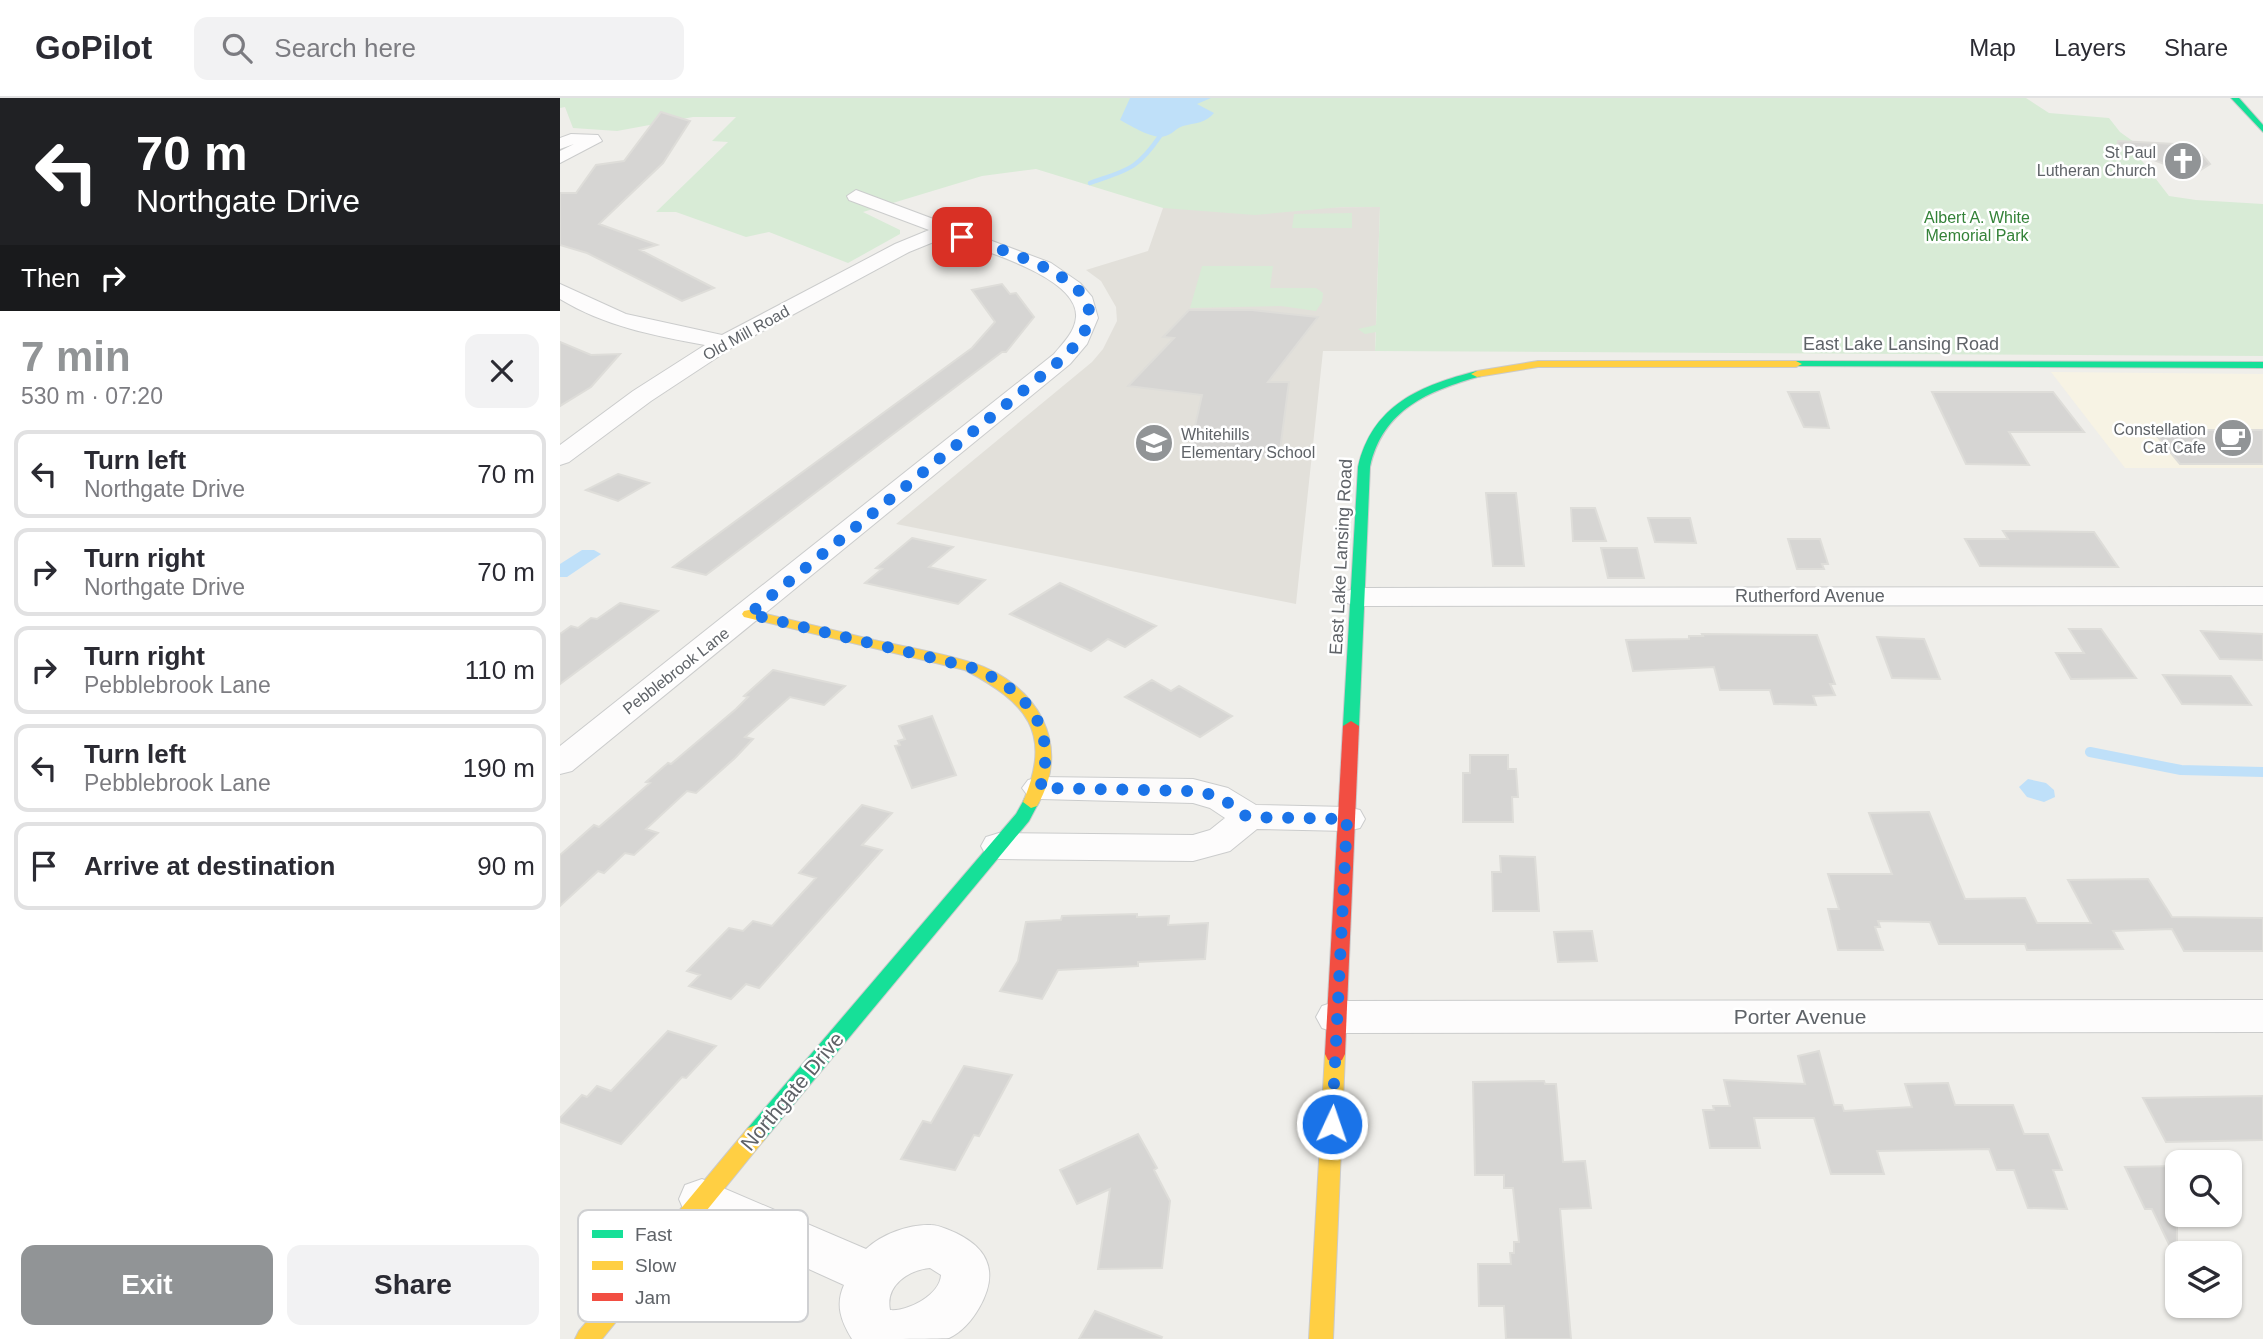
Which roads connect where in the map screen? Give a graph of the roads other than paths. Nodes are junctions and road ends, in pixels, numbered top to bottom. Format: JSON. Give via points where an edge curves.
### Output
{"nodes":[{"id":1,"x":2235,"y":98,"type":"edge"},
{"id":2,"x":2256,"y":114,"type":"edge"},
{"id":3,"x":2263,"y":130,"type":"edge"},
{"id":4,"x":560,"y":144,"type":"edge"},
{"id":5,"x":560,"y":158,"type":"edge"},
{"id":6,"x":856,"y":196,"type":"dead end"},
{"id":7,"x":944,"y":231,"type":"junction"},
{"id":8,"x":560,"y":290,"type":"edge"},
{"id":9,"x":725,"y":342,"type":"junction"},
{"id":10,"x":2263,"y":365,"type":"edge"},
{"id":11,"x":560,"y":457,"type":"edge"},
{"id":12,"x":2263,"y":596,"type":"edge"},
{"id":13,"x":1358,"y":597,"type":"junction"},
{"id":14,"x":749,"y":614,"type":"junction"},
{"id":15,"x":560,"y":763,"type":"edge"},
{"id":16,"x":1040,"y":788,"type":"junction"},
{"id":17,"x":1247,"y":817,"type":"junction"},
{"id":18,"x":1347,"y":819,"type":"junction"},
{"id":19,"x":999,"y":846,"type":"junction"},
{"id":20,"x":2263,"y":1016,"type":"edge"},
{"id":21,"x":1337,"y":1017,"type":"junction"},
{"id":22,"x":702,"y":1199,"type":"junction"},
{"id":23,"x":693,"y":1210,"type":"edge"},
{"id":24,"x":727,"y":1210,"type":"edge"},
{"id":25,"x":808,"y":1246,"type":"edge"},
{"id":26,"x":873,"y":1275,"type":"dead end"},
{"id":27,"x":601,"y":1322,"type":"edge"},
{"id":28,"x":587,"y":1339,"type":"edge"},
{"id":29,"x":1321,"y":1339,"type":"edge"}],
"edges":[{"from":1,"to":2,"type":"main road"},
{"from":2,"to":3,"type":"main road"},
{"from":4,"to":5,"type":"street","via":[[581,138],[593,141]]},
{"from":6,"to":7,"type":"street","name":"Pebblebrook Lane"},
{"from":7,"to":9,"type":"street","name":"Old Mill Road","via":[[902,248]]},
{"from":7,"to":14,"type":"street","name":"Pebblebrook Lane","via":[[1044,267],[1068,282],[1089,310],[1087,326],[1062,359]]},
{"from":8,"to":9,"type":"street","via":[[621,320]]},
{"from":9,"to":11,"type":"street","name":"Old Mill Road"},
{"from":10,"to":13,"type":"main road","name":"East Lake Lansing Road","via":[[1583,362],[1516,366],[1474,375],[1402,406],[1370,441],[1364,467]]},
{"from":12,"to":13,"type":"street","name":"Rutherford Avenue"},
{"from":13,"to":18,"type":"main road","name":"East Lake Lansing Road"},
{"from":14,"to":15,"type":"street","name":"Pebblebrook Lane"},
{"from":14,"to":16,"type":"main road","name":"Northgate Drive","via":[[970,667],[998,678],[1032,711],[1041,729],[1046,750]]},
{"from":16,"to":17,"type":"street","via":[[1203,792],[1228,801]]},
{"from":16,"to":19,"type":"main road","name":"Northgate Drive"},
{"from":17,"to":18,"type":"street"},
{"from":17,"to":19,"type":"street","via":[[1229,838],[1193,848]]},
{"from":18,"to":21,"type":"main road","name":"East Lake Lansing Road"},
{"from":19,"to":22,"type":"main road","name":"Northgate Drive"},
{"from":20,"to":21,"type":"street","name":"Porter Avenue"},
{"from":21,"to":29,"type":"main road","name":"East Lake Lansing Road"},
{"from":22,"to":23,"type":"main road","name":"Northgate Drive"},
{"from":22,"to":24,"type":"street"},
{"from":25,"to":26,"type":"street"},
{"from":27,"to":28,"type":"main road","name":"Northgate Drive"}]}
